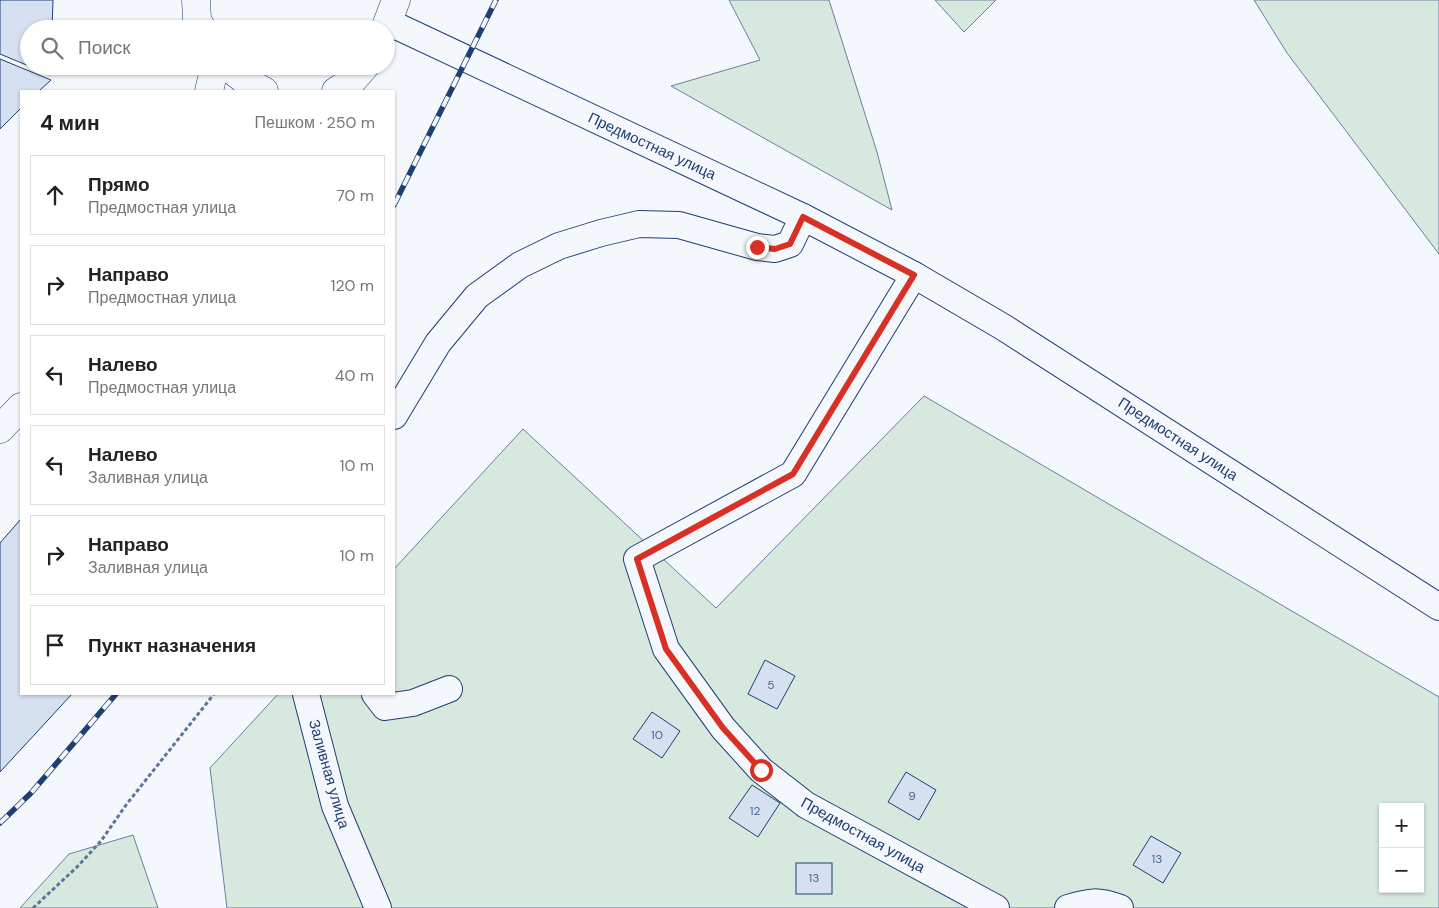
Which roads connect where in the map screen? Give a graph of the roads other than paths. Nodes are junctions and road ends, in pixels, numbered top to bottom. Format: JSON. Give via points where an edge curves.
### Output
{"nodes":[{"id":1,"x":196,"y":0,"type":"edge"},
{"id":2,"x":390,"y":17,"type":"edge"},
{"id":3,"x":198,"y":20,"type":"edge"},
{"id":4,"x":213,"y":75,"type":"edge"},
{"id":5,"x":238,"y":75,"type":"edge"},
{"id":6,"x":357,"y":75,"type":"edge"},
{"id":7,"x":209,"y":90,"type":"edge"},
{"id":8,"x":262,"y":90,"type":"edge"},
{"id":9,"x":338,"y":90,"type":"edge"},
{"id":10,"x":803,"y":217,"type":"junction"},
{"id":11,"x":914,"y":275,"type":"junction"},
{"id":12,"x":20,"y":408,"type":"edge"},
{"id":13,"x":395,"y":414,"type":"edge"},
{"id":14,"x":0,"y":429,"type":"edge"},
{"id":15,"x":1439,"y":607,"type":"edge"},
{"id":16,"x":448,"y":689,"type":"dead end"},
{"id":17,"x":306,"y":695,"type":"edge"},
{"id":18,"x":376,"y":695,"type":"edge"},
{"id":19,"x":378,"y":908,"type":"edge"},
{"id":20,"x":996,"y":908,"type":"edge"},
{"id":21,"x":1068,"y":908,"type":"edge"},
{"id":22,"x":1120,"y":908,"type":"edge"}],
"edges":[{"from":1,"to":3,"type":"main road"},
{"from":2,"to":10,"type":"street","name":"Предмостная улица"},
{"from":4,"to":7,"type":"main road"},
{"from":5,"to":8,"type":"main road"},
{"from":6,"to":9,"type":"main road"},
{"from":10,"to":11,"type":"street","name":"Предмостная улица"},
{"from":10,"to":13,"type":"street","via":[[790,244],[775,249],[679,225],[639,224],[559,246],[520,265],[476,296],[438,342]]},
{"from":11,"to":15,"type":"street","name":"Предмостная улица","via":[[1004,327]]},
{"from":11,"to":20,"type":"street","name":"Предмостная улица","via":[[793,474],[637,559],[666,649],[723,728],[761,770],[806,805]]},
{"from":12,"to":14,"type":"main road"},
{"from":16,"to":18,"type":"street","via":[[412,703],[385,706]]},
{"from":17,"to":19,"type":"street","name":"Заливная улица","via":[[335,806]]},
{"from":21,"to":22,"type":"street","via":[[1087,902]]}]}
